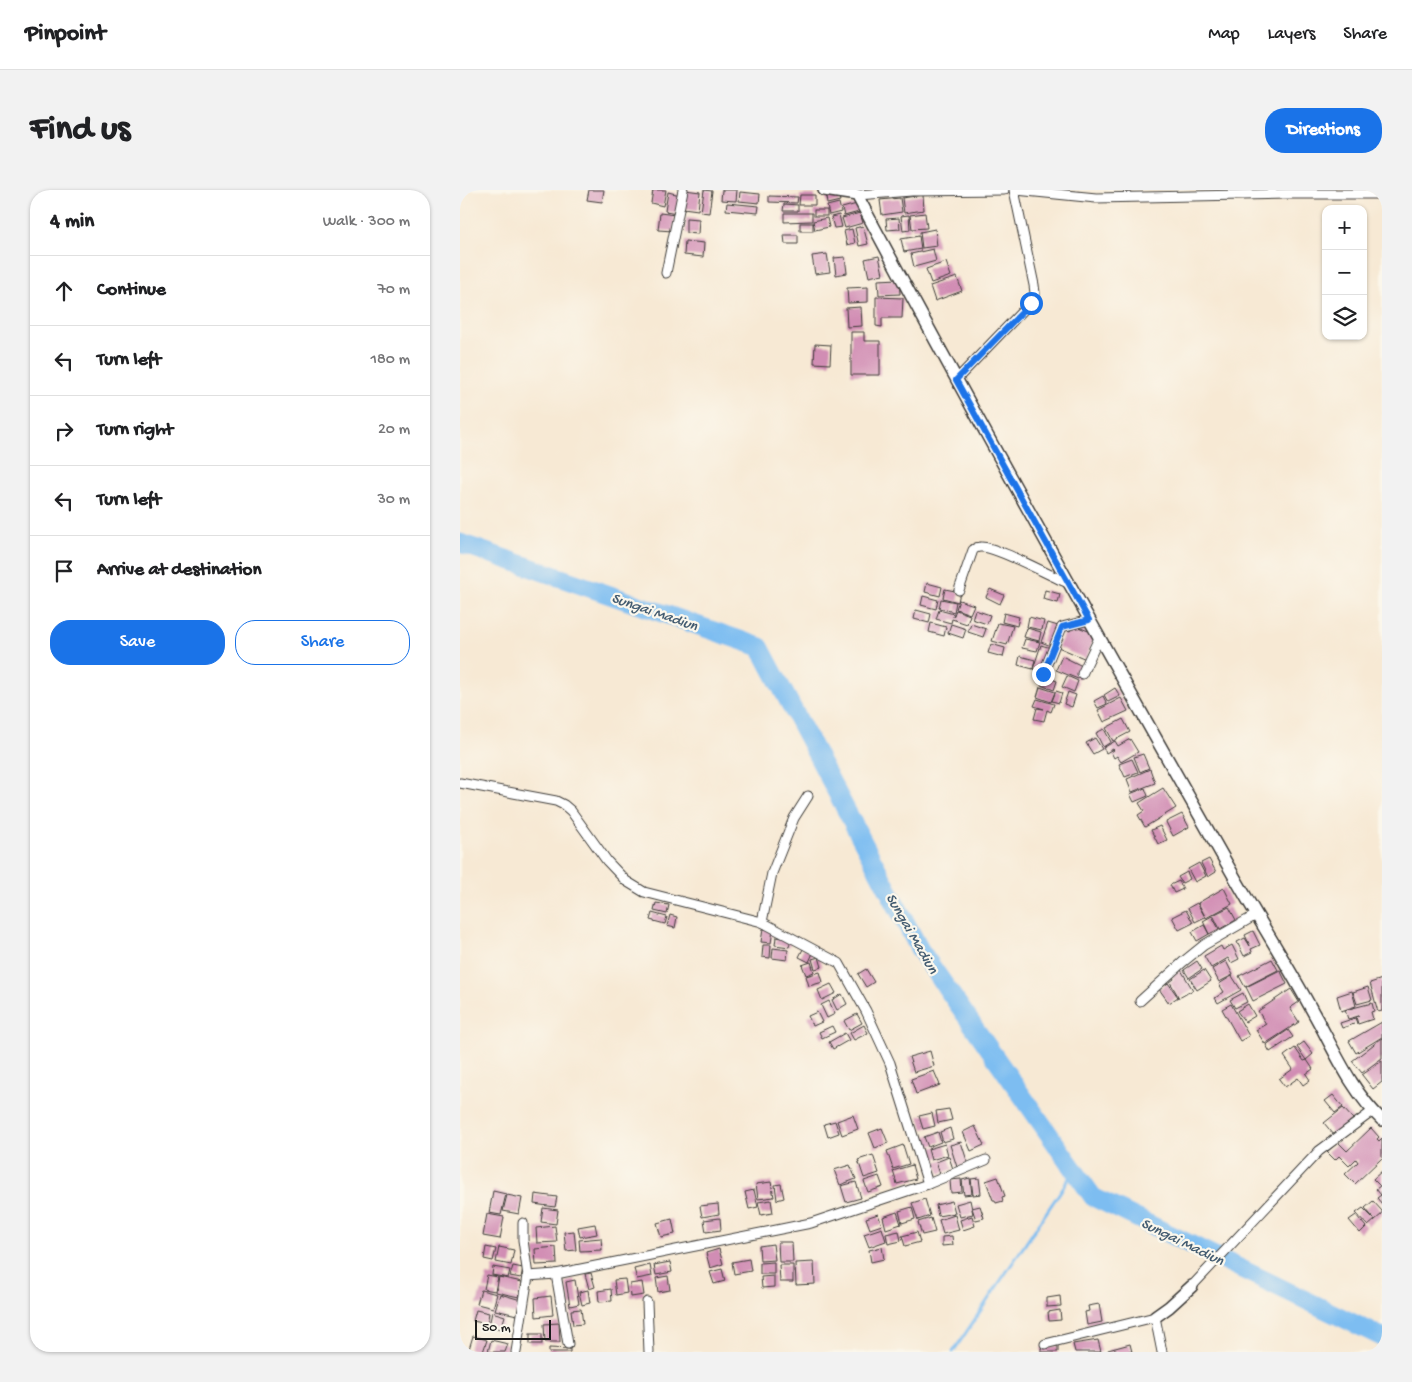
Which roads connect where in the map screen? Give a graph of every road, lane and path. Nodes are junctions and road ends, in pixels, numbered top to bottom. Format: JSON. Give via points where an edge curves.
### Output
{"nodes":[{"id":1,"x":683,"y":190,"type":"edge"},
{"id":2,"x":824,"y":190,"type":"edge"},
{"id":3,"x":912,"y":190,"type":"edge"},
{"id":4,"x":1004,"y":190,"type":"edge"},
{"id":5,"x":1015,"y":190,"type":"edge"},
{"id":6,"x":1096,"y":194,"type":"edge"},
{"id":7,"x":1382,"y":194,"type":"edge"},
{"id":8,"x":857,"y":195,"type":"junction"},
{"id":9,"x":666,"y":273,"type":"dead end"},
{"id":10,"x":956,"y":380,"type":"junction"},
{"id":11,"x":1068,"y":583,"type":"junction"},
{"id":12,"x":959,"y":590,"type":"dead end"},
{"id":13,"x":1089,"y":620,"type":"junction"},
{"id":14,"x":1098,"y":638,"type":"junction"},
{"id":15,"x":1043,"y":674,"type":"dead end"},
{"id":16,"x":1082,"y":674,"type":"dead end"},
{"id":17,"x":460,"y":783,"type":"edge"},
{"id":18,"x":808,"y":796,"type":"dead end"},
{"id":19,"x":1256,"y":915,"type":"junction"},
{"id":20,"x":762,"y":922,"type":"junction"},
{"id":21,"x":1140,"y":1001,"type":"dead end"},
{"id":22,"x":1373,"y":1111,"type":"junction"},
{"id":23,"x":1382,"y":1120,"type":"edge"},
{"id":24,"x":986,"y":1160,"type":"dead end"},
{"id":25,"x":928,"y":1184,"type":"junction"},
{"id":26,"x":523,"y":1223,"type":"dead end"},
{"id":27,"x":556,"y":1274,"type":"junction"},
{"id":28,"x":528,"y":1276,"type":"junction"},
{"id":29,"x":1192,"y":1286,"type":"joint"},
{"id":30,"x":647,"y":1302,"type":"dead end"},
{"id":31,"x":1155,"y":1317,"type":"junction"},
{"id":32,"x":568,"y":1344,"type":"dead end"},
{"id":33,"x":1045,"y":1344,"type":"dead end"},
{"id":34,"x":516,"y":1352,"type":"edge"},
{"id":35,"x":649,"y":1352,"type":"edge"},
{"id":36,"x":1162,"y":1352,"type":"edge"}],
"edges":[{"from":1,"to":9,"type":"street"},
{"from":2,"to":8,"type":"street"},
{"from":3,"to":4,"type":"street"},
{"from":3,"to":8,"type":"street"},
{"from":5,"to":6,"type":"street"},
{"from":5,"to":10,"type":"street","via":[[1036,293],[1034,299]]},
{"from":6,"to":7,"type":"street"},
{"from":8,"to":10,"type":"street"},
{"from":10,"to":11,"type":"street"},
{"from":11,"to":12,"type":"street","via":[[1006,554],[979,547],[974,550]]},
{"from":11,"to":13,"type":"street"},
{"from":13,"to":14,"type":"street"},
{"from":13,"to":15,"type":"street","via":[[1062,627]]},
{"from":14,"to":16,"type":"street"},
{"from":14,"to":19,"type":"street"},
{"from":17,"to":20,"type":"street","via":[[556,801],[571,811],[607,861],[626,881],[644,892]]},
{"from":18,"to":20,"type":"street","via":[[794,818],[772,873]]},
{"from":19,"to":21,"type":"street","via":[[1204,945]]},
{"from":19,"to":22,"type":"street","via":[[1333,1052]]},
{"from":20,"to":25,"type":"street","via":[[839,963],[890,1062]]},
{"from":22,"to":23,"type":"street"},
{"from":22,"to":29,"type":"street","via":[[1319,1150]]},
{"from":24,"to":25,"type":"street"},
{"from":25,"to":27,"type":"street","via":[[811,1223]]},
{"from":26,"to":28,"type":"street"},
{"from":27,"to":28,"type":"street"},
{"from":27,"to":32,"type":"street"},
{"from":28,"to":34,"type":"street"},
{"from":29,"to":31,"type":"street"},
{"from":30,"to":35,"type":"street"},
{"from":31,"to":33,"type":"street"},
{"from":31,"to":36,"type":"street"}]}
